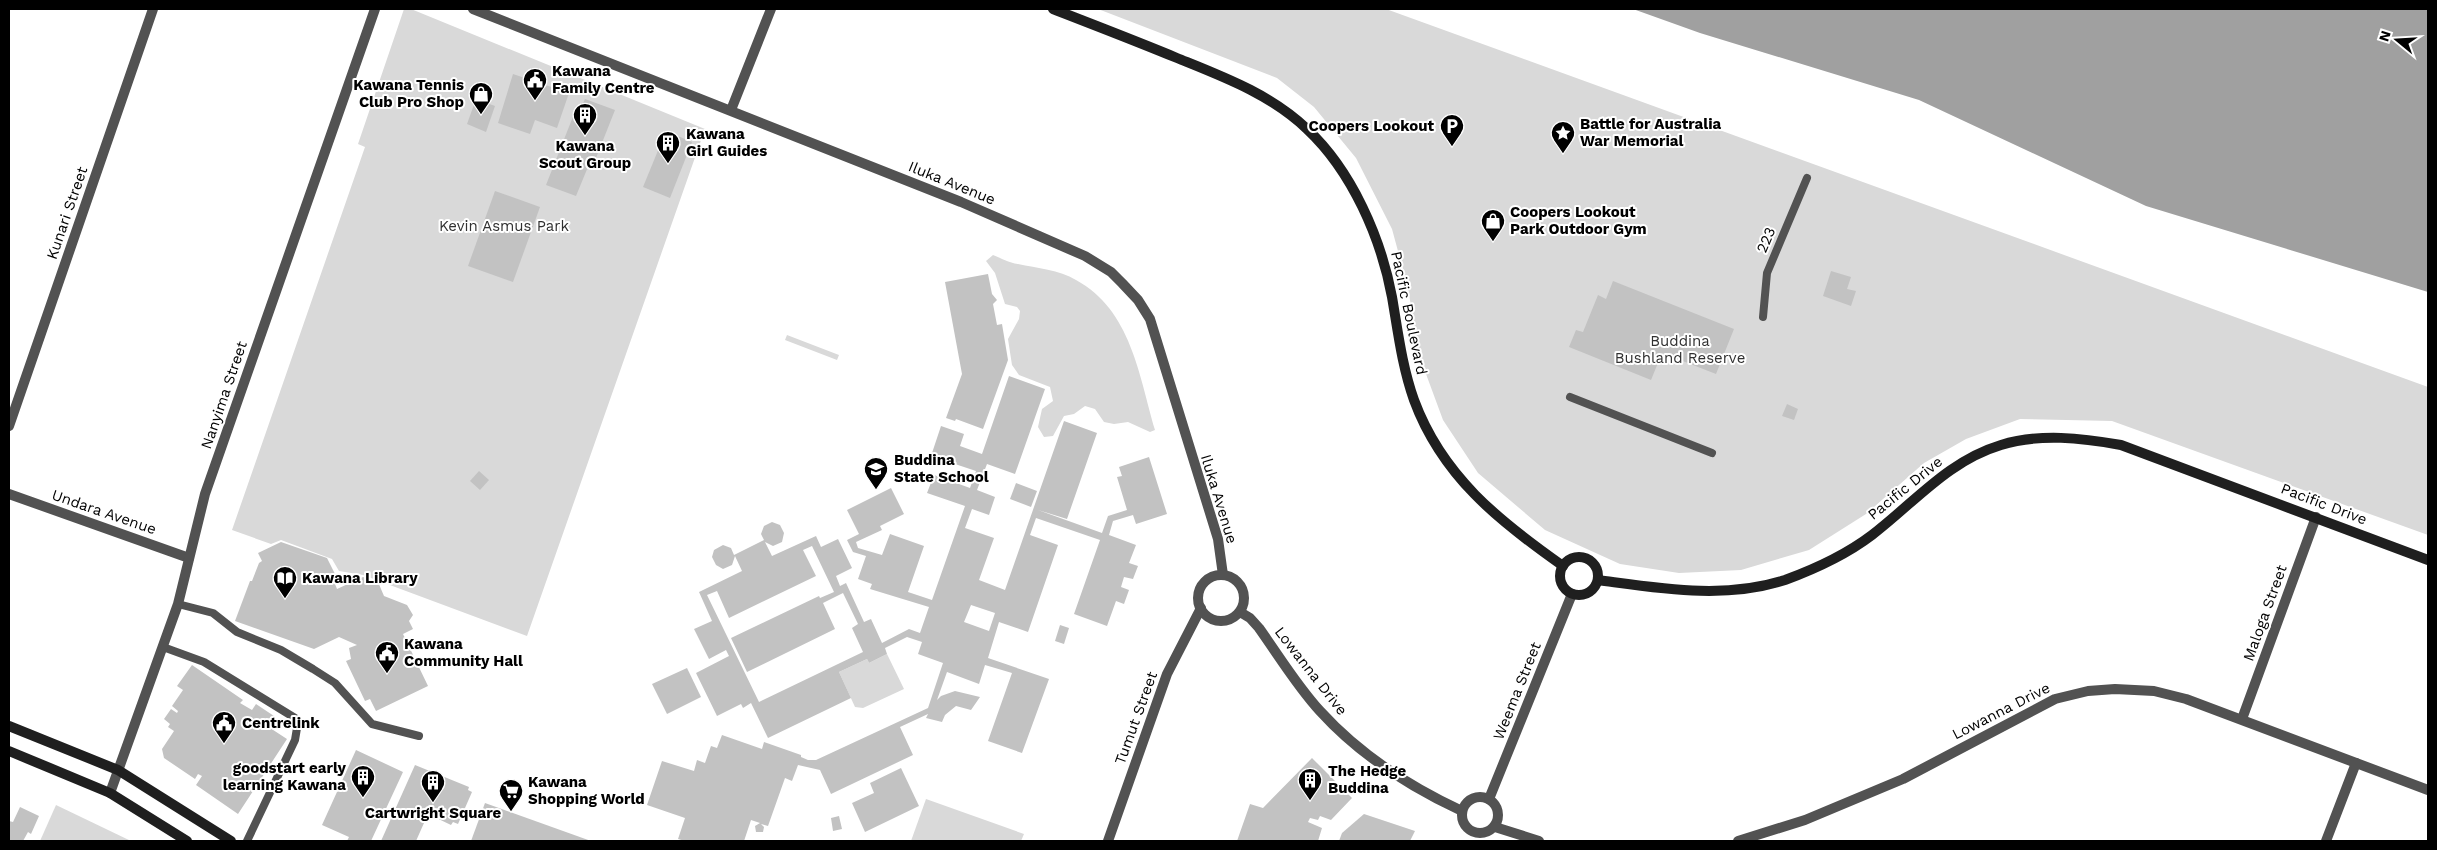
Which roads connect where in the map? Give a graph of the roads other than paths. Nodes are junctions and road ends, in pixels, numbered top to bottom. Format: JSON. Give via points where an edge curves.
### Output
{"nodes":[{"id":1,"x":153,"y":9,"type":"edge"},
{"id":2,"x":375,"y":9,"type":"edge"},
{"id":3,"x":473,"y":9,"type":"edge"},
{"id":4,"x":772,"y":9,"type":"edge"},
{"id":5,"x":1053,"y":9,"type":"edge"},
{"id":6,"x":731,"y":110,"type":"junction"},
{"id":7,"x":1807,"y":178,"type":"dead end"},
{"id":8,"x":1763,"y":317,"type":"dead end"},
{"id":9,"x":1570,"y":397,"type":"dead end"},
{"id":10,"x":9,"y":426,"type":"edge"},
{"id":11,"x":1712,"y":453,"type":"dead end"},
{"id":12,"x":9,"y":494,"type":"edge"},
{"id":13,"x":2316,"y":517,"type":"junction"},
{"id":14,"x":189,"y":558,"type":"junction"},
{"id":15,"x":2428,"y":560,"type":"edge"},
{"id":16,"x":1563,"y":566,"type":"junction"},
{"id":17,"x":1223,"y":575,"type":"junction"},
{"id":18,"x":1598,"y":580,"type":"junction"},
{"id":19,"x":1572,"y":594,"type":"junction"},
{"id":20,"x":178,"y":604,"type":"junction"},
{"id":21,"x":1201,"y":608,"type":"junction"},
{"id":22,"x":1240,"y":612,"type":"junction"},
{"id":23,"x":163,"y":647,"type":"junction"},
{"id":24,"x":2242,"y":719,"type":"junction"},
{"id":25,"x":9,"y":726,"type":"edge"},
{"id":26,"x":419,"y":736,"type":"dead end"},
{"id":27,"x":9,"y":751,"type":"edge"},
{"id":28,"x":2356,"y":763,"type":"junction"},
{"id":29,"x":118,"y":770,"type":"junction"},
{"id":30,"x":2428,"y":790,"type":"edge"},
{"id":31,"x":110,"y":793,"type":"junction"},
{"id":32,"x":1490,"y":799,"type":"junction"},
{"id":33,"x":1462,"y":811,"type":"junction"},
{"id":34,"x":1494,"y":827,"type":"junction"},
{"id":35,"x":187,"y":841,"type":"edge"},
{"id":36,"x":230,"y":841,"type":"edge"},
{"id":37,"x":248,"y":841,"type":"edge"},
{"id":38,"x":1108,"y":841,"type":"edge"},
{"id":39,"x":1539,"y":841,"type":"edge"},
{"id":40,"x":1738,"y":841,"type":"edge"},
{"id":41,"x":2326,"y":841,"type":"edge"}],
"edges":[{"from":1,"to":10,"type":"street","name":"Kunari Street"},
{"from":2,"to":14,"type":"street","name":"Nanyima Street","via":[[205,494]]},
{"from":3,"to":6,"type":"street","name":"Iluka Avenue"},
{"from":4,"to":6,"type":"street"},
{"from":5,"to":16,"type":"street","name":"Pacific Boulevard","via":[[1263,95],[1309,131],[1348,180],[1378,246],[1392,297],[1404,370],[1435,443],[1461,482],[1488,509]]},
{"from":6,"to":17,"type":"street","name":"Iluka Avenue","via":[[1038,235],[1085,256],[1111,272],[1138,300],[1150,319],[1218,539]]},
{"from":7,"to":8,"type":"lane","name":"223","via":[[1767,273]]},
{"from":9,"to":11,"type":"lane"},
{"from":12,"to":14,"type":"street","name":"Undara Avenue"},
{"from":13,"to":15,"type":"street","name":"Pacific Drive"},
{"from":13,"to":18,"type":"street","name":"Pacific Drive","via":[[2121,445],[2083,439],[2031,439],[2001,445],[1964,461],[1933,481],[1872,536],[1832,560],[1784,580],[1722,591],[1682,590]]},
{"from":13,"to":24,"type":"street","name":"Maloga Street"},
{"from":14,"to":20,"type":"street","name":"Nanyima Street"},
{"from":16,"to":18,"type":"street","via":[[1573,558],[1586,558],[1596,567]]},
{"from":16,"to":19,"type":"street","via":[[1560,579]]},
{"from":17,"to":21,"type":"street","via":[[1208,580],[1202,586],[1199,593]]},
{"from":17,"to":22,"type":"street","via":[[1240,585],[1244,598]]},
{"from":18,"to":19,"type":"street","via":[[1591,591]]},
{"from":19,"to":32,"type":"street","name":"Weema Street"},
{"from":20,"to":23,"type":"street","name":"Nanyima Street"},
{"from":20,"to":26,"type":"lane","via":[[213,612],[237,632],[281,650],[313,669],[335,683],[372,724]]},
{"from":21,"to":22,"type":"street","via":[[1216,621],[1230,620]]},
{"from":21,"to":38,"type":"street","name":"Tumut Street","via":[[1167,674]]},
{"from":22,"to":33,"type":"street","name":"Lowanna Drive","via":[[1259,628],[1320,710],[1350,742],[1403,781]]},
{"from":23,"to":29,"type":"street","name":"Nanyima Street"},
{"from":23,"to":37,"type":"lane","via":[[204,662],[295,718],[294,740]]},
{"from":24,"to":28,"type":"street","name":"Lowanna Drive"},
{"from":24,"to":40,"type":"street","name":"Lowanna Drive","via":[[2154,691],[2116,688],[2088,691],[2055,699],[1903,779],[1805,820]]},
{"from":25,"to":29,"type":"street"},
{"from":27,"to":31,"type":"street"},
{"from":28,"to":30,"type":"street","name":"Lowanna Drive"},
{"from":28,"to":41,"type":"street"},
{"from":29,"to":31,"type":"street","name":"Nanyima Street"},
{"from":29,"to":36,"type":"street"},
{"from":31,"to":35,"type":"street"},
{"from":32,"to":33,"type":"street","via":[[1472,798]]},
{"from":32,"to":34,"type":"street","via":[[1498,812]]},
{"from":33,"to":34,"type":"street","via":[[1463,823],[1472,832],[1484,833]]},
{"from":34,"to":39,"type":"street"}]}
